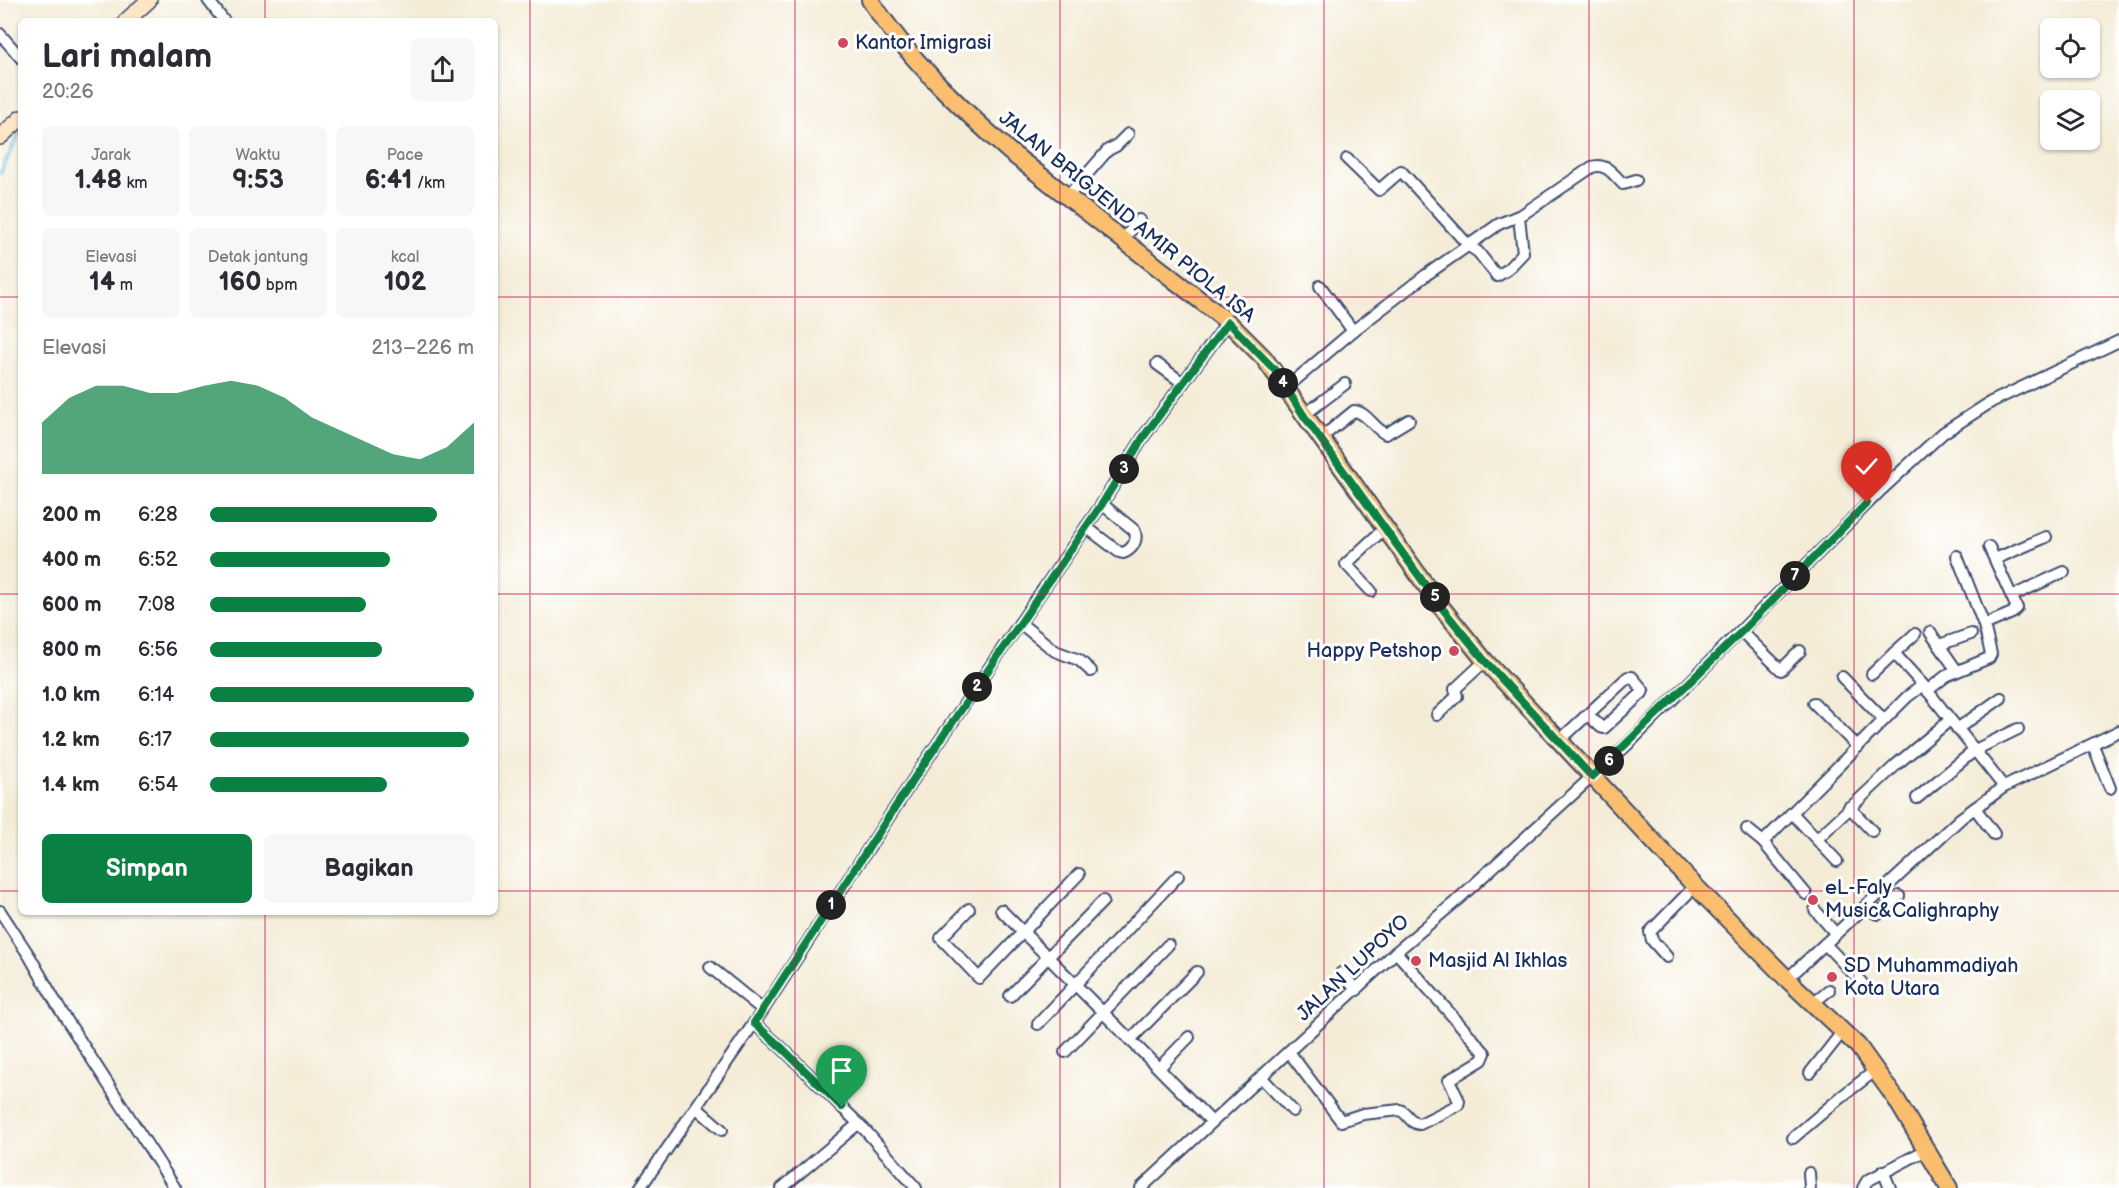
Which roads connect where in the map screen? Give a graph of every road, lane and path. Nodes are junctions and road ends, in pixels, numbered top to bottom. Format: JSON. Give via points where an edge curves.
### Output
{"nodes":[{"id":1,"x":149,"y":0,"type":"edge"},
{"id":2,"x":208,"y":0,"type":"edge"},
{"id":3,"x":870,"y":0,"type":"edge"},
{"id":4,"x":133,"y":18,"type":"edge"},
{"id":5,"x":222,"y":18,"type":"edge"},
{"id":6,"x":0,"y":34,"type":"edge"},
{"id":7,"x":18,"y":55,"type":"edge"},
{"id":8,"x":18,"y":121,"type":"edge"},
{"id":9,"x":1128,"y":134,"type":"dead end"},
{"id":10,"x":0,"y":137,"type":"edge"},
{"id":11,"x":1347,"y":159,"type":"dead end"},
{"id":12,"x":1636,"y":180,"type":"dead end"},
{"id":13,"x":1068,"y":196,"type":"junction"},
{"id":14,"x":1519,"y":217,"type":"junction"},
{"id":15,"x":1139,"y":220,"type":"dead end"},
{"id":16,"x":1123,"y":240,"type":"junction"},
{"id":17,"x":1469,"y":246,"type":"junction"},
{"id":18,"x":1320,"y":286,"type":"dead end"},
{"id":19,"x":1228,"y":322,"type":"junction"},
{"id":20,"x":1353,"y":331,"type":"junction"},
{"id":21,"x":2119,"y":341,"type":"edge"},
{"id":22,"x":1157,"y":364,"type":"dead end"},
{"id":23,"x":1183,"y":383,"type":"junction"},
{"id":24,"x":1345,"y":384,"type":"dead end"},
{"id":25,"x":1286,"y":388,"type":"junction"},
{"id":26,"x":1304,"y":416,"type":"junction"},
{"id":27,"x":1409,"y":420,"type":"dead end"},
{"id":28,"x":1321,"y":438,"type":"junction"},
{"id":29,"x":1102,"y":504,"type":"junction"},
{"id":30,"x":1086,"y":527,"type":"junction"},
{"id":31,"x":1385,"y":528,"type":"junction"},
{"id":32,"x":2046,"y":537,"type":"dead end"},
{"id":33,"x":1989,"y":547,"type":"dead end"},
{"id":34,"x":1957,"y":556,"type":"dead end"},
{"id":35,"x":1995,"y":559,"type":"junction"},
{"id":36,"x":2064,"y":572,"type":"dead end"},
{"id":37,"x":1371,"y":591,"type":"dead end"},
{"id":38,"x":2012,"y":596,"type":"junction"},
{"id":39,"x":1020,"y":623,"type":"junction"},
{"id":40,"x":1984,"y":625,"type":"junction"},
{"id":41,"x":1741,"y":632,"type":"junction"},
{"id":42,"x":1930,"y":632,"type":"dead end"},
{"id":43,"x":1915,"y":634,"type":"dead end"},
{"id":44,"x":1971,"y":634,"type":"dead end"},
{"id":45,"x":1939,"y":645,"type":"junction"},
{"id":46,"x":1800,"y":651,"type":"dead end"},
{"id":47,"x":1894,"y":653,"type":"junction"},
{"id":48,"x":1485,"y":661,"type":"junction"},
{"id":49,"x":1091,"y":671,"type":"dead end"},
{"id":50,"x":1957,"y":671,"type":"junction"},
{"id":51,"x":1872,"y":674,"type":"dead end"},
{"id":52,"x":1842,"y":677,"type":"dead end"},
{"id":53,"x":1925,"y":688,"type":"junction"},
{"id":54,"x":2001,"y":698,"type":"dead end"},
{"id":55,"x":1814,"y":703,"type":"dead end"},
{"id":56,"x":1437,"y":715,"type":"dead end"},
{"id":57,"x":1588,"y":715,"type":"junction"},
{"id":58,"x":1884,"y":720,"type":"junction"},
{"id":59,"x":1954,"y":724,"type":"junction"},
{"id":60,"x":2018,"y":729,"type":"dead end"},
{"id":61,"x":2119,"y":731,"type":"edge"},
{"id":62,"x":1558,"y":742,"type":"junction"},
{"id":63,"x":2093,"y":745,"type":"junction"},
{"id":64,"x":1858,"y":747,"type":"junction"},
{"id":65,"x":1975,"y":750,"type":"junction"},
{"id":66,"x":1592,"y":777,"type":"junction"},
{"id":67,"x":2004,"y":788,"type":"junction"},
{"id":68,"x":2110,"y":788,"type":"dead end"},
{"id":69,"x":1917,"y":798,"type":"dead end"},
{"id":70,"x":1849,"y":807,"type":"junction"},
{"id":71,"x":1975,"y":808,"type":"junction"},
{"id":72,"x":1792,"y":813,"type":"junction"},
{"id":73,"x":1747,"y":829,"type":"dead end"},
{"id":74,"x":1872,"y":831,"type":"dead end"},
{"id":75,"x":1994,"y":834,"type":"dead end"},
{"id":76,"x":1817,"y":839,"type":"junction"},
{"id":77,"x":1763,"y":842,"type":"junction"},
{"id":78,"x":1837,"y":861,"type":"dead end"},
{"id":79,"x":1079,"y":874,"type":"dead end"},
{"id":80,"x":1178,"y":876,"type":"dead end"},
{"id":81,"x":1695,"y":886,"type":"junction"},
{"id":82,"x":1806,"y":894,"type":"dead end"},
{"id":83,"x":1899,"y":896,"type":"dead end"},
{"id":84,"x":1103,"y":901,"type":"dead end"},
{"id":85,"x":1867,"y":906,"type":"junction"},
{"id":86,"x":969,"y":909,"type":"dead end"},
{"id":87,"x":1001,"y":910,"type":"dead end"},
{"id":88,"x":1815,"y":910,"type":"dead end"},
{"id":89,"x":0,"y":911,"type":"edge"},
{"id":90,"x":1023,"y":932,"type":"junction"},
{"id":91,"x":1836,"y":934,"type":"junction"},
{"id":92,"x":1825,"y":944,"type":"junction"},
{"id":93,"x":1168,"y":945,"type":"dead end"},
{"id":94,"x":1396,"y":952,"type":"junction"},
{"id":95,"x":1048,"y":957,"type":"junction"},
{"id":96,"x":1667,"y":957,"type":"dead end"},
{"id":97,"x":710,"y":967,"type":"dead end"},
{"id":98,"x":1197,"y":972,"type":"dead end"},
{"id":99,"x":1341,"y":973,"type":"dead end"},
{"id":100,"x":1787,"y":979,"type":"junction"},
{"id":101,"x":1862,"y":983,"type":"dead end"},
{"id":102,"x":1076,"y":984,"type":"junction"},
{"id":103,"x":1357,"y":990,"type":"junction"},
{"id":104,"x":1829,"y":990,"type":"dead end"},
{"id":105,"x":1010,"y":996,"type":"dead end"},
{"id":106,"x":1813,"y":1003,"type":"junction"},
{"id":107,"x":763,"y":1010,"type":"junction"},
{"id":108,"x":1103,"y":1012,"type":"junction"},
{"id":109,"x":754,"y":1023,"type":"junction"},
{"id":110,"x":1038,"y":1024,"type":"dead end"},
{"id":111,"x":1843,"y":1031,"type":"junction"},
{"id":112,"x":1189,"y":1037,"type":"dead end"},
{"id":113,"x":1130,"y":1040,"type":"junction"},
{"id":114,"x":1065,"y":1052,"type":"dead end"},
{"id":115,"x":1289,"y":1052,"type":"junction"},
{"id":116,"x":1159,"y":1068,"type":"junction"},
{"id":117,"x":1876,"y":1070,"type":"junction"},
{"id":118,"x":1810,"y":1073,"type":"dead end"},
{"id":119,"x":1262,"y":1078,"type":"junction"},
{"id":120,"x":697,"y":1108,"type":"junction"},
{"id":121,"x":1293,"y":1111,"type":"dead end"},
{"id":122,"x":1212,"y":1122,"type":"junction"},
{"id":123,"x":858,"y":1124,"type":"junction"},
{"id":124,"x":722,"y":1130,"type":"dead end"},
{"id":125,"x":1793,"y":1138,"type":"dead end"},
{"id":126,"x":1926,"y":1150,"type":"junction"},
{"id":127,"x":1883,"y":1172,"type":"junction"},
{"id":128,"x":1809,"y":1173,"type":"dead end"},
{"id":129,"x":175,"y":1188,"type":"edge"},
{"id":130,"x":640,"y":1188,"type":"edge"},
{"id":131,"x":782,"y":1188,"type":"edge"},
{"id":132,"x":916,"y":1188,"type":"edge"},
{"id":133,"x":1141,"y":1188,"type":"edge"},
{"id":134,"x":1810,"y":1188,"type":"edge"},
{"id":135,"x":1863,"y":1188,"type":"edge"},
{"id":136,"x":1890,"y":1188,"type":"edge"},
{"id":137,"x":1949,"y":1188,"type":"edge"}],
"edges":[{"from":1,"to":4,"type":"street"},
{"from":2,"to":5,"type":"street"},
{"from":3,"to":13,"type":"main road","name":"JALAN BRIGJEND AMIR PIOLA ISA","via":[[896,38],[938,85],[1009,151]]},
{"from":6,"to":7,"type":"street"},
{"from":8,"to":10,"type":"street"},
{"from":9,"to":13,"type":"street","via":[[1108,150]]},
{"from":11,"to":17,"type":"street","via":[[1379,190],[1401,171]]},
{"from":12,"to":14,"type":"street","via":[[1623,184],[1596,165]]},
{"from":13,"to":16,"type":"main road","name":"JALAN BRIGJEND AMIR PIOLA ISA"},
{"from":14,"to":17,"type":"street","via":[[1499,224]]},
{"from":14,"to":17,"type":"street","via":[[1523,253],[1499,276]]},
{"from":15,"to":16,"type":"street"},
{"from":16,"to":19,"type":"main road","name":"JALAN BRIGJEND AMIR PIOLA ISA"},
{"from":17,"to":20,"type":"street"},
{"from":18,"to":20,"type":"street"},
{"from":19,"to":23,"type":"street"},
{"from":19,"to":25,"type":"main road","name":"JALAN BRIGJEND AMIR PIOLA ISA","via":[[1269,363]]},
{"from":20,"to":25,"type":"street"},
{"from":21,"to":41,"type":"street","name":"JALAN LUPOYO","via":[[1991,402],[1943,433]]},
{"from":22,"to":23,"type":"street"},
{"from":23,"to":29,"type":"street"},
{"from":24,"to":26,"type":"street"},
{"from":25,"to":26,"type":"main road","name":"JALAN BRIGJEND AMIR PIOLA ISA"},
{"from":26,"to":28,"type":"main road","name":"JALAN BRIGJEND AMIR PIOLA ISA"},
{"from":27,"to":28,"type":"street","via":[[1386,434],[1353,411]]},
{"from":28,"to":31,"type":"main road","name":"JALAN BRIGJEND AMIR PIOLA ISA"},
{"from":29,"to":30,"type":"street"},
{"from":29,"to":30,"type":"street","via":[[1134,530],[1136,540],[1131,549],[1119,552]]},
{"from":30,"to":39,"type":"street"},
{"from":31,"to":37,"type":"street","via":[[1346,564]]},
{"from":31,"to":48,"type":"main road","name":"JALAN BRIGJEND AMIR PIOLA ISA"},
{"from":32,"to":35,"type":"street"},
{"from":33,"to":35,"type":"street"},
{"from":34,"to":40,"type":"street"},
{"from":35,"to":38,"type":"street"},
{"from":36,"to":38,"type":"street"},
{"from":38,"to":40,"type":"street","via":[[2017,610]]},
{"from":39,"to":49,"type":"street","via":[[1055,651],[1078,660]]},
{"from":39,"to":107,"type":"street"},
{"from":40,"to":50,"type":"street","via":[[1991,649],[1989,658]]},
{"from":41,"to":46,"type":"street","via":[[1781,670]]},
{"from":41,"to":66,"type":"street","name":"JALAN LUPOYO"},
{"from":42,"to":45,"type":"street"},
{"from":43,"to":47,"type":"street"},
{"from":44,"to":45,"type":"street"},
{"from":45,"to":50,"type":"street"},
{"from":47,"to":51,"type":"street"},
{"from":47,"to":53,"type":"street"},
{"from":48,"to":56,"type":"street","via":[[1455,689],[1457,696]]},
{"from":48,"to":62,"type":"main road","name":"JALAN BRIGJEND AMIR PIOLA ISA"},
{"from":50,"to":53,"type":"street"},
{"from":52,"to":58,"type":"street"},
{"from":53,"to":58,"type":"street","via":[[1907,697]]},
{"from":53,"to":59,"type":"street"},
{"from":54,"to":59,"type":"street"},
{"from":55,"to":64,"type":"street"},
{"from":57,"to":57,"type":"street","via":[[1604,728],[1643,690],[1630,676]]},
{"from":57,"to":62,"type":"street"},
{"from":58,"to":64,"type":"street"},
{"from":59,"to":65,"type":"street"},
{"from":59,"to":70,"type":"street","via":[[1921,743]]},
{"from":60,"to":65,"type":"street"},
{"from":61,"to":63,"type":"street"},
{"from":62,"to":66,"type":"main road","name":"JALAN BRIGJEND AMIR PIOLA ISA"},
{"from":63,"to":67,"type":"street"},
{"from":63,"to":68,"type":"street"},
{"from":64,"to":72,"type":"street"},
{"from":65,"to":67,"type":"street"},
{"from":65,"to":69,"type":"street"},
{"from":66,"to":81,"type":"main road","name":"JALAN BRIGJEND AMIR PIOLA ISA"},
{"from":66,"to":94,"type":"street","name":"JALAN LUPOYO"},
{"from":67,"to":71,"type":"street"},
{"from":70,"to":74,"type":"street"},
{"from":70,"to":76,"type":"street"},
{"from":71,"to":75,"type":"street"},
{"from":71,"to":85,"type":"street"},
{"from":72,"to":76,"type":"street"},
{"from":72,"to":77,"type":"street"},
{"from":73,"to":77,"type":"street"},
{"from":76,"to":78,"type":"street"},
{"from":77,"to":82,"type":"street"},
{"from":79,"to":90,"type":"street"},
{"from":80,"to":102,"type":"street"},
{"from":81,"to":96,"type":"street","via":[[1650,932]]},
{"from":81,"to":100,"type":"main road","name":"JALAN BRIGJEND AMIR PIOLA ISA"},
{"from":83,"to":85,"type":"street","via":[[1879,914]]},
{"from":84,"to":95,"type":"street"},
{"from":85,"to":91,"type":"street"},
{"from":86,"to":90,"type":"street","via":[[941,938],[979,978]]},
{"from":87,"to":90,"type":"street"},
{"from":88,"to":91,"type":"street"},
{"from":89,"to":129,"type":"street"},
{"from":90,"to":95,"type":"street"},
{"from":91,"to":92,"type":"street"},
{"from":92,"to":100,"type":"street"},
{"from":92,"to":101,"type":"street"},
{"from":93,"to":108,"type":"street"},
{"from":94,"to":103,"type":"street","name":"JALAN LUPOYO"},
{"from":94,"to":115,"type":"street","via":[[1485,1053],[1482,1060],[1449,1080],[1458,1105],[1420,1124],[1400,1110],[1340,1121]]},
{"from":95,"to":102,"type":"street"},
{"from":95,"to":105,"type":"street"},
{"from":97,"to":107,"type":"street"},
{"from":98,"to":113,"type":"street"},
{"from":99,"to":103,"type":"street"},
{"from":100,"to":106,"type":"main road","name":"JALAN BRIGJEND AMIR PIOLA ISA"},
{"from":102,"to":108,"type":"street"},
{"from":102,"to":110,"type":"street"},
{"from":103,"to":115,"type":"street","name":"JALAN LUPOYO"},
{"from":104,"to":106,"type":"street"},
{"from":106,"to":111,"type":"main road","name":"JALAN BRIGJEND AMIR PIOLA ISA"},
{"from":107,"to":109,"type":"street"},
{"from":108,"to":113,"type":"street"},
{"from":108,"to":114,"type":"street"},
{"from":109,"to":120,"type":"street"},
{"from":109,"to":123,"type":"street"},
{"from":111,"to":117,"type":"main road","name":"JALAN BRIGJEND AMIR PIOLA ISA"},
{"from":111,"to":118,"type":"street"},
{"from":112,"to":116,"type":"street"},
{"from":113,"to":116,"type":"street"},
{"from":115,"to":119,"type":"street","name":"JALAN LUPOYO"},
{"from":116,"to":122,"type":"street"},
{"from":117,"to":125,"type":"street"},
{"from":117,"to":126,"type":"main road","name":"JALAN BRIGJEND AMIR PIOLA ISA"},
{"from":119,"to":121,"type":"street"},
{"from":119,"to":122,"type":"street","name":"JALAN LUPOYO"},
{"from":120,"to":124,"type":"street"},
{"from":120,"to":130,"type":"street"},
{"from":122,"to":133,"type":"street","name":"JALAN LUPOYO"},
{"from":123,"to":131,"type":"street"},
{"from":123,"to":132,"type":"street"},
{"from":126,"to":127,"type":"street"},
{"from":126,"to":137,"type":"main road","name":"JALAN BRIGJEND AMIR PIOLA ISA"},
{"from":127,"to":135,"type":"street"},
{"from":127,"to":136,"type":"street"},
{"from":128,"to":134,"type":"street"}]}
